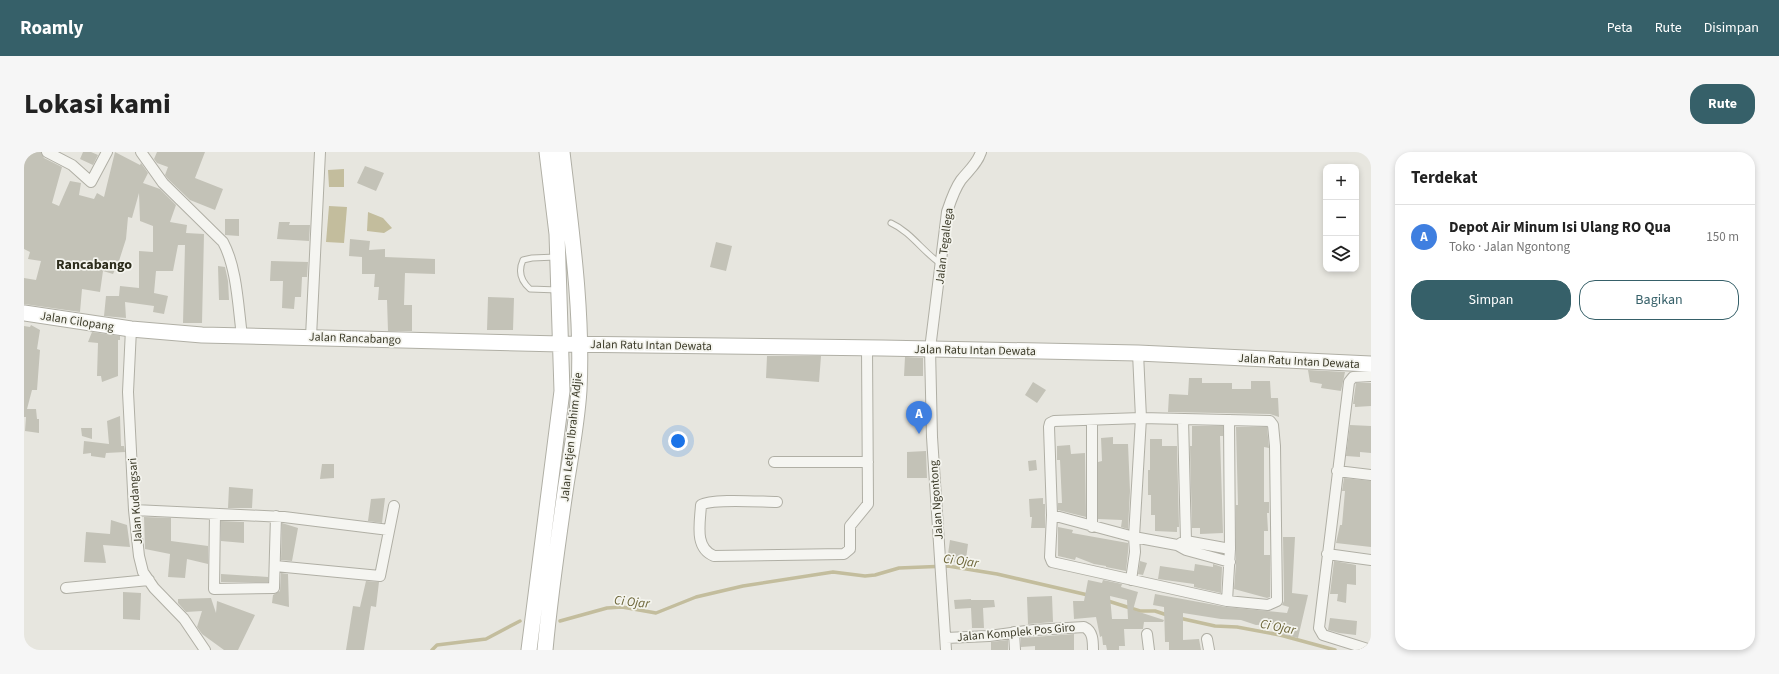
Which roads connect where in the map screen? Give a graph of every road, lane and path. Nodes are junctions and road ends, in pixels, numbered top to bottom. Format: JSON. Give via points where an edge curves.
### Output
{"nodes":[{"id":1,"x":47,"y":152,"type":"edge"},
{"id":2,"x":107,"y":152,"type":"edge"},
{"id":3,"x":141,"y":152,"type":"edge"},
{"id":4,"x":320,"y":152,"type":"edge"},
{"id":5,"x":547,"y":152,"type":"edge"},
{"id":6,"x":562,"y":152,"type":"edge"},
{"id":7,"x":981,"y":152,"type":"edge"},
{"id":8,"x":891,"y":223,"type":"dead end"},
{"id":9,"x":558,"y":257,"type":"junction"},
{"id":10,"x":942,"y":265,"type":"junction"},
{"id":11,"x":559,"y":290,"type":"junction"},
{"id":12,"x":24,"y":313,"type":"edge"},
{"id":13,"x":131,"y":329,"type":"junction"},
{"id":14,"x":242,"y":336,"type":"junction"},
{"id":15,"x":311,"y":337,"type":"junction"},
{"id":16,"x":562,"y":344,"type":"junction"},
{"id":17,"x":579,"y":344,"type":"junction"},
{"id":18,"x":867,"y":348,"type":"junction"},
{"id":19,"x":930,"y":349,"type":"junction"},
{"id":20,"x":1138,"y":353,"type":"junction"},
{"id":21,"x":1371,"y":364,"type":"edge"},
{"id":22,"x":1371,"y":376,"type":"edge"},
{"id":23,"x":1141,"y":418,"type":"junction"},
{"id":24,"x":1183,"y":419,"type":"junction"},
{"id":25,"x":1092,"y":420,"type":"junction"},
{"id":26,"x":1229,"y":420,"type":"junction"},
{"id":27,"x":774,"y":462,"type":"dead end"},
{"id":28,"x":868,"y":462,"type":"junction"},
{"id":29,"x":1337,"y":471,"type":"junction"},
{"id":30,"x":1371,"y":475,"type":"edge"},
{"id":31,"x":777,"y":502,"type":"dead end"},
{"id":32,"x":394,"y":506,"type":"dead end"},
{"id":33,"x":134,"y":510,"type":"junction"},
{"id":34,"x":215,"y":514,"type":"junction"},
{"id":35,"x":1052,"y":515,"type":"junction"},
{"id":36,"x":276,"y":516,"type":"junction"},
{"id":37,"x":1092,"y":527,"type":"junction"},
{"id":38,"x":389,"y":530,"type":"junction"},
{"id":39,"x":1134,"y":537,"type":"junction"},
{"id":40,"x":1182,"y":543,"type":"junction"},
{"id":41,"x":1230,"y":549,"type":"junction"},
{"id":42,"x":1327,"y":554,"type":"junction"},
{"id":43,"x":1371,"y":560,"type":"edge"},
{"id":44,"x":1230,"y":562,"type":"junction"},
{"id":45,"x":275,"y":566,"type":"junction"},
{"id":46,"x":148,"y":580,"type":"junction"},
{"id":47,"x":1131,"y":580,"type":"junction"},
{"id":48,"x":66,"y":588,"type":"dead end"},
{"id":49,"x":1227,"y":601,"type":"junction"},
{"id":50,"x":1014,"y":632,"type":"junction"},
{"id":51,"x":1147,"y":634,"type":"dead end"},
{"id":52,"x":946,"y":638,"type":"junction"},
{"id":53,"x":1207,"y":639,"type":"dead end"},
{"id":54,"x":205,"y":650,"type":"edge"},
{"id":55,"x":529,"y":650,"type":"edge"},
{"id":56,"x":545,"y":650,"type":"edge"},
{"id":57,"x":946,"y":650,"type":"edge"},
{"id":58,"x":1015,"y":650,"type":"edge"},
{"id":59,"x":1093,"y":650,"type":"edge"},
{"id":60,"x":1149,"y":650,"type":"edge"},
{"id":61,"x":1209,"y":650,"type":"edge"},
{"id":62,"x":1371,"y":650,"type":"edge"}],
"edges":[{"from":1,"to":2,"type":"street","via":[[72,165],[91,182]]},
{"from":3,"to":14,"type":"street","via":[[163,183],[223,242],[232,267]]},
{"from":4,"to":15,"type":"street"},
{"from":5,"to":9,"type":"street","name":"Jalan Letjen Ibrahim Adjie"},
{"from":6,"to":17,"type":"street","name":"Jalan Letjen Ibrahim Adjie","via":[[572,230]]},
{"from":7,"to":10,"type":"street","name":"Jalan Tegallega","via":[[978,162],[962,179],[952,195]]},
{"from":8,"to":10,"type":"lane","via":[[902,228],[928,255]]},
{"from":9,"to":11,"type":"street","name":"Jalan Letjen Ibrahim Adjie"},
{"from":9,"to":11,"type":"lane","via":[[523,260],[520,274],[524,284],[530,289]]},
{"from":10,"to":19,"type":"street","name":"Jalan Tegallega"},
{"from":11,"to":16,"type":"street","name":"Jalan Letjen Ibrahim Adjie"},
{"from":12,"to":13,"type":"street","name":"Jalan Cilopang"},
{"from":13,"to":14,"type":"street","name":"Jalan Rancabango"},
{"from":13,"to":33,"type":"street","name":"Jalan Kudangsari","via":[[128,392]]},
{"from":14,"to":15,"type":"street","name":"Jalan Rancabango"},
{"from":15,"to":16,"type":"street","name":"Jalan Rancabango"},
{"from":16,"to":17,"type":"street","name":"Jalan Rancabango"},
{"from":16,"to":55,"type":"street","name":"Jalan Letjen Ibrahim Adjie","via":[[562,391]]},
{"from":17,"to":18,"type":"street","name":"Jalan Ratu Intan Dewata"},
{"from":17,"to":56,"type":"street","name":"Jalan Letjen Ibrahim Adjie","via":[[579,390]]},
{"from":18,"to":19,"type":"street","name":"Jalan Ratu Intan Dewata"},
{"from":18,"to":28,"type":"street"},
{"from":19,"to":20,"type":"street","name":"Jalan Ratu Intan Dewata"},
{"from":19,"to":52,"type":"street","name":"Jalan Ngontong","via":[[932,437]]},
{"from":20,"to":21,"type":"street","name":"Jalan Ratu Intan Dewata"},
{"from":20,"to":23,"type":"street"},
{"from":22,"to":29,"type":"street","via":[[1353,377],[1349,382]]},
{"from":23,"to":24,"type":"street"},
{"from":23,"to":25,"type":"street"},
{"from":23,"to":39,"type":"street"},
{"from":24,"to":26,"type":"street"},
{"from":24,"to":40,"type":"street"},
{"from":25,"to":35,"type":"street","via":[[1054,421],[1048,427]]},
{"from":25,"to":37,"type":"street"},
{"from":26,"to":41,"type":"street"},
{"from":26,"to":49,"type":"street","via":[[1268,421],[1273,425],[1277,598],[1276,603],[1268,605]]},
{"from":27,"to":28,"type":"street"},
{"from":28,"to":31,"type":"street","via":[[868,504],[850,526],[850,549],[844,554],[714,556],[708,554],[699,540],[701,505],[704,503]]},
{"from":29,"to":30,"type":"street"},
{"from":29,"to":42,"type":"street"},
{"from":32,"to":38,"type":"street"},
{"from":33,"to":34,"type":"street"},
{"from":33,"to":46,"type":"street","name":"Jalan Kudangsari","via":[[139,556]]},
{"from":34,"to":36,"type":"street"},
{"from":34,"to":45,"type":"street","via":[[214,589],[274,588]]},
{"from":35,"to":37,"type":"street"},
{"from":35,"to":47,"type":"street","via":[[1052,562]]},
{"from":36,"to":38,"type":"street"},
{"from":36,"to":45,"type":"street"},
{"from":37,"to":39,"type":"street"},
{"from":38,"to":45,"type":"street","via":[[380,576]]},
{"from":39,"to":40,"type":"street"},
{"from":39,"to":47,"type":"street","via":[[1135,552]]},
{"from":40,"to":41,"type":"street"},
{"from":40,"to":44,"type":"street","via":[[1186,550]]},
{"from":41,"to":44,"type":"street"},
{"from":42,"to":43,"type":"street"},
{"from":42,"to":62,"type":"street","via":[[1319,628],[1323,635]]},
{"from":44,"to":49,"type":"street"},
{"from":46,"to":48,"type":"street"},
{"from":46,"to":54,"type":"street","name":"Jalan Kudangsari","via":[[184,619]]},
{"from":47,"to":49,"type":"street"},
{"from":50,"to":52,"type":"street","name":"Jalan Komplek Pos Giro"},
{"from":50,"to":58,"type":"street"},
{"from":50,"to":59,"type":"street","name":"Jalan Komplek Pos Giro","via":[[1084,627],[1091,634]]},
{"from":51,"to":60,"type":"street"},
{"from":52,"to":57,"type":"street","name":"Jalan Ngontong"},
{"from":53,"to":61,"type":"street"}]}
